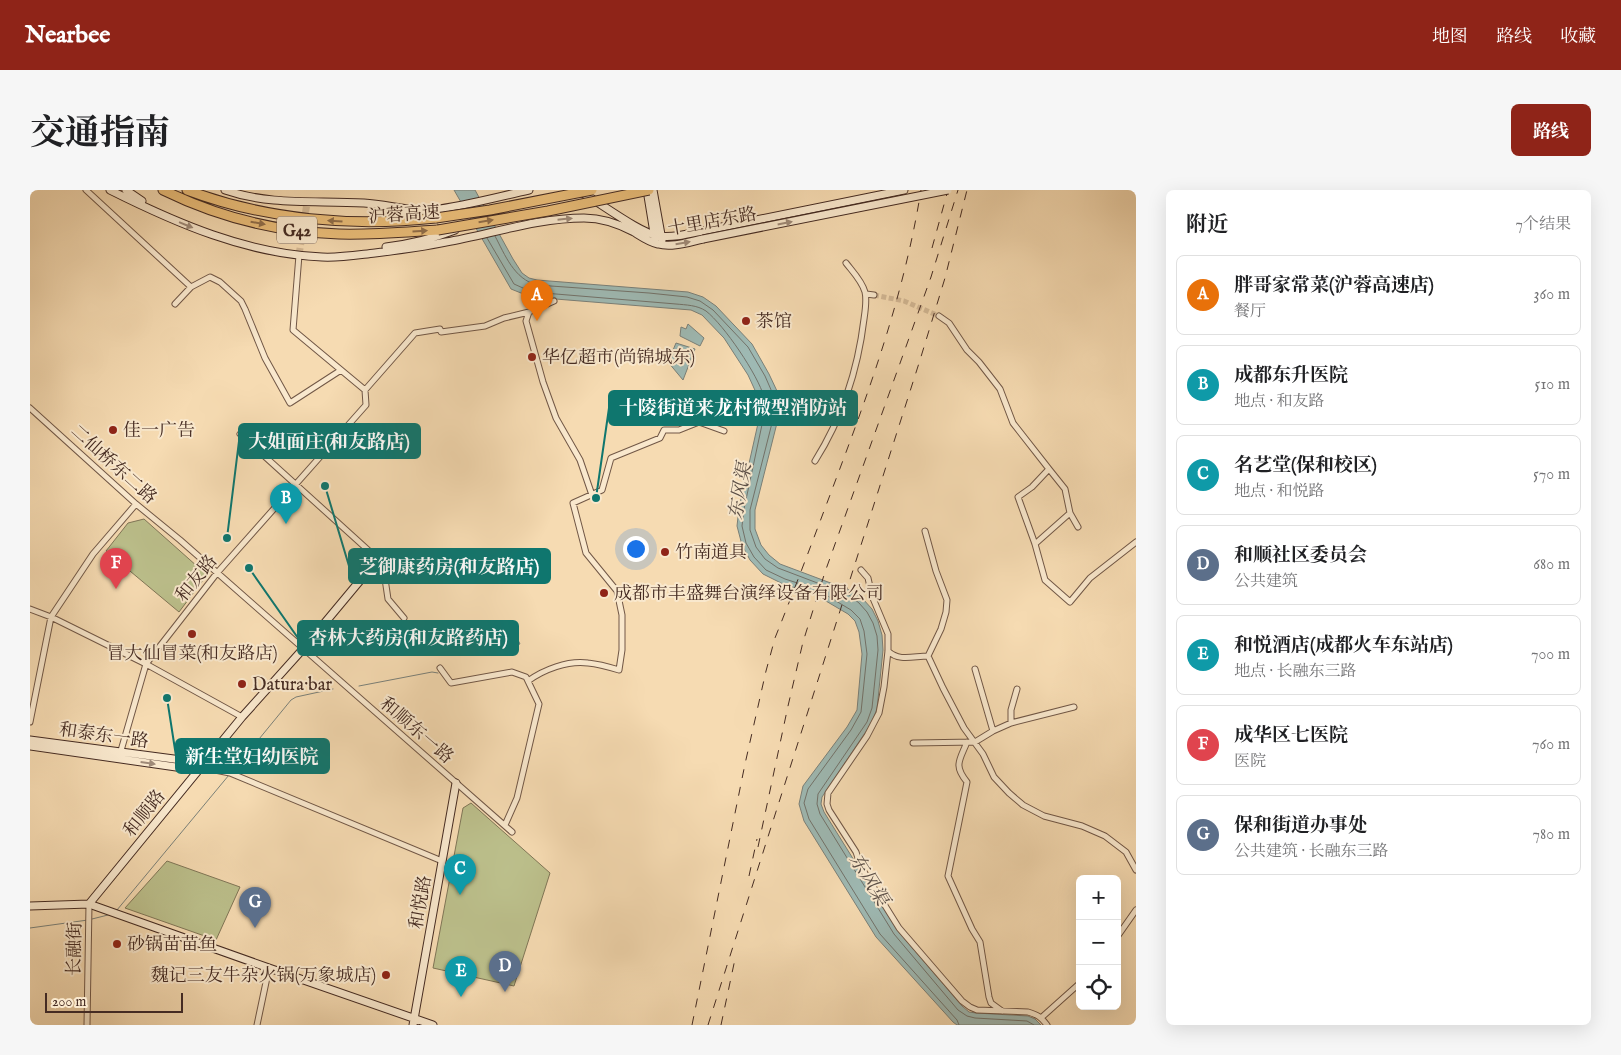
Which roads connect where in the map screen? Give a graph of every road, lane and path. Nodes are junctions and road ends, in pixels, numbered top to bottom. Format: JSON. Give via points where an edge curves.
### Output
{"nodes":[{"id":1,"x":86,"y":190,"type":"edge"},
{"id":2,"x":110,"y":190,"type":"edge"},
{"id":3,"x":126,"y":190,"type":"edge"},
{"id":4,"x":163,"y":190,"type":"edge"},
{"id":5,"x":187,"y":190,"type":"edge"},
{"id":6,"x":218,"y":190,"type":"edge"},
{"id":7,"x":225,"y":190,"type":"edge"},
{"id":8,"x":529,"y":190,"type":"edge"},
{"id":9,"x":578,"y":190,"type":"edge"},
{"id":10,"x":592,"y":190,"type":"edge"},
{"id":11,"x":650,"y":190,"type":"edge"},
{"id":12,"x":904,"y":190,"type":"edge"},
{"id":13,"x":948,"y":190,"type":"edge"},
{"id":14,"x":237,"y":194,"type":"junction"},
{"id":15,"x":330,"y":202,"type":"junction"},
{"id":16,"x":161,"y":214,"type":"junction"},
{"id":17,"x":433,"y":218,"type":"junction"},
{"id":18,"x":438,"y":233,"type":"junction"},
{"id":19,"x":658,"y":236,"type":"junction"},
{"id":20,"x":660,"y":245,"type":"junction"},
{"id":21,"x":299,"y":255,"type":"junction"},
{"id":22,"x":324,"y":257,"type":"junction"},
{"id":23,"x":846,"y":263,"type":"dead end"},
{"id":24,"x":191,"y":286,"type":"junction"},
{"id":25,"x":866,"y":294,"type":"junction"},
{"id":26,"x":874,"y":295,"type":"tunnel mouth"},
{"id":27,"x":554,"y":301,"type":"dead end"},
{"id":28,"x":175,"y":304,"type":"dead end"},
{"id":29,"x":530,"y":312,"type":"junction"},
{"id":30,"x":939,"y":316,"type":"tunnel mouth"},
{"id":31,"x":341,"y":370,"type":"junction"},
{"id":32,"x":365,"y":390,"type":"junction"},
{"id":33,"x":30,"y":408,"type":"edge"},
{"id":34,"x":724,"y":432,"type":"dead end"},
{"id":35,"x":240,"y":434,"type":"dead end"},
{"id":36,"x":815,"y":460,"type":"dead end"},
{"id":37,"x":1049,"y":469,"type":"junction"},
{"id":38,"x":295,"y":484,"type":"junction"},
{"id":39,"x":592,"y":495,"type":"junction"},
{"id":40,"x":136,"y":504,"type":"junction"},
{"id":41,"x":1070,"y":513,"type":"junction"},
{"id":42,"x":1078,"y":527,"type":"dead end"},
{"id":43,"x":924,"y":531,"type":"dead end"},
{"id":44,"x":1136,"y":542,"type":"edge"},
{"id":45,"x":1035,"y":544,"type":"junction"},
{"id":46,"x":378,"y":559,"type":"junction"},
{"id":47,"x":861,"y":570,"type":"dead end"},
{"id":48,"x":217,"y":573,"type":"junction"},
{"id":49,"x":30,"y":610,"type":"edge"},
{"id":50,"x":51,"y":617,"type":"junction"},
{"id":51,"x":404,"y":618,"type":"dead end"},
{"id":52,"x":303,"y":649,"type":"junction"},
{"id":53,"x":888,"y":650,"type":"junction"},
{"id":54,"x":928,"y":656,"type":"junction"},
{"id":55,"x":146,"y":664,"type":"junction"},
{"id":56,"x":440,"y":668,"type":"dead end"},
{"id":57,"x":976,"y":668,"type":"dead end"},
{"id":58,"x":528,"y":681,"type":"junction"},
{"id":59,"x":1017,"y":690,"type":"dead end"},
{"id":60,"x":1074,"y":707,"type":"dead end"},
{"id":61,"x":242,"y":717,"type":"junction"},
{"id":62,"x":30,"y":722,"type":"edge"},
{"id":63,"x":1010,"y":723,"type":"junction"},
{"id":64,"x":993,"y":731,"type":"junction"},
{"id":65,"x":30,"y":740,"type":"edge"},
{"id":66,"x":967,"y":742,"type":"junction"},
{"id":67,"x":975,"y":742,"type":"junction"},
{"id":68,"x":913,"y":743,"type":"dead end"},
{"id":69,"x":30,"y":746,"type":"edge"},
{"id":70,"x":120,"y":756,"type":"junction"},
{"id":71,"x":201,"y":767,"type":"junction"},
{"id":72,"x":456,"y":783,"type":"junction"},
{"id":73,"x":505,"y":826,"type":"junction"},
{"id":74,"x":512,"y":832,"type":"dead end"},
{"id":75,"x":442,"y":861,"type":"junction"},
{"id":76,"x":1136,"y":870,"type":"edge"},
{"id":77,"x":89,"y":904,"type":"junction"},
{"id":78,"x":30,"y":906,"type":"edge"},
{"id":79,"x":1136,"y":910,"type":"edge"},
{"id":80,"x":1121,"y":931,"type":"edge"},
{"id":81,"x":269,"y":968,"type":"junction"},
{"id":82,"x":1076,"y":987,"type":"edge"},
{"id":83,"x":1003,"y":1011,"type":"junction"},
{"id":84,"x":1042,"y":1017,"type":"junction"},
{"id":85,"x":414,"y":1022,"type":"edge"},
{"id":86,"x":87,"y":1025,"type":"edge"},
{"id":87,"x":257,"y":1025,"type":"edge"},
{"id":88,"x":433,"y":1025,"type":"edge"},
{"id":89,"x":1047,"y":1025,"type":"edge"}],
"edges":[{"from":1,"to":24,"type":"street"},
{"from":2,"to":16,"type":"street","name":"十里店东路"},
{"from":3,"to":16,"type":"street"},
{"from":4,"to":18,"type":"highway","name":"沪蓉高速","number":"G42","one_way":true,"via":[[250,222],[294,229],[338,234]]},
{"from":17,"to":5,"type":"highway","name":"沪蓉高速","number":"G42","one_way":true,"via":[[339,221],[296,217],[257,211]]},
{"from":6,"to":14,"type":"street"},
{"from":7,"to":14,"type":"street"},
{"from":8,"to":15,"type":"street","via":[[431,210]]},
{"from":9,"to":19,"type":"street","name":"十里店东路","via":[[642,230]]},
{"from":10,"to":17,"type":"highway","name":"沪蓉高速","number":"G42","bridge":true},
{"from":18,"to":11,"type":"highway","name":"沪蓉高速","number":"G42","one_way":true,"bridge":true,"via":[[467,224],[548,212]]},
{"from":11,"to":19,"type":"street"},
{"from":12,"to":19,"type":"street","name":"十里店东路","via":[[702,231]]},
{"from":20,"to":13,"type":"street","name":"十里店东路","one_way":true,"bridge":true},
{"from":14,"to":15,"type":"street","via":[[275,201]]},
{"from":15,"to":17,"type":"street"},
{"from":16,"to":21,"type":"street","name":"十里店东路","one_way":true,"via":[[215,236]]},
{"from":18,"to":22,"type":"street","via":[[415,243]]},
{"from":19,"to":20,"type":"street"},
{"from":22,"to":20,"type":"street","name":"十里店东路","one_way":true,"via":[[406,250],[517,227],[585,218],[618,224]]},
{"from":21,"to":22,"type":"street","name":"十里店东路"},
{"from":21,"to":31,"type":"street","via":[[293,330]]},
{"from":23,"to":25,"type":"street"},
{"from":24,"to":28,"type":"street"},
{"from":24,"to":31,"type":"street","via":[[210,276],[235,294],[290,403]]},
{"from":25,"to":26,"type":"street"},
{"from":25,"to":36,"type":"street","via":[[859,350],[843,405]]},
{"from":27,"to":29,"type":"street"},
{"from":29,"to":32,"type":"street","via":[[485,326],[415,333]]},
{"from":29,"to":39,"type":"street","via":[[526,321],[543,382],[556,418],[580,460]]},
{"from":30,"to":37,"type":"street","via":[[1000,389],[1014,423]]},
{"from":31,"to":32,"type":"street"},
{"from":32,"to":38,"type":"street","name":"和友路","via":[[366,405]]},
{"from":33,"to":40,"type":"street","name":"二仙桥东二路"},
{"from":34,"to":39,"type":"street","via":[[699,422],[679,430],[664,430],[660,438],[611,458],[602,490]]},
{"from":35,"to":38,"type":"street"},
{"from":37,"to":41,"type":"street","via":[[1065,489]]},
{"from":37,"to":45,"type":"street","via":[[1018,497]]},
{"from":38,"to":46,"type":"street"},
{"from":38,"to":48,"type":"street","name":"和友路"},
{"from":39,"to":58,"type":"street","via":[[573,503],[586,553],[617,590],[622,615],[619,670],[586,662],[564,665],[537,674]]},
{"from":40,"to":48,"type":"street","name":"二仙桥东二路"},
{"from":40,"to":50,"type":"street","via":[[93,554]]},
{"from":41,"to":42,"type":"street"},
{"from":41,"to":45,"type":"street"},
{"from":43,"to":54,"type":"street","via":[[946,600],[941,629]]},
{"from":44,"to":45,"type":"street","via":[[1090,578],[1070,602],[1045,580]]},
{"from":46,"to":51,"type":"street","via":[[384,572],[388,599]]},
{"from":46,"to":52,"type":"street","name":"和顺路"},
{"from":47,"to":53,"type":"street","via":[[868,578],[888,634]]},
{"from":48,"to":52,"type":"street","name":"和顺东一路"},
{"from":48,"to":55,"type":"street","name":"和友路"},
{"from":49,"to":50,"type":"street"},
{"from":50,"to":55,"type":"street"},
{"from":50,"to":62,"type":"street"},
{"from":52,"to":61,"type":"street","name":"和顺路"},
{"from":52,"to":72,"type":"street","name":"和顺东一路"},
{"from":53,"to":54,"type":"street","via":[[895,657]]},
{"from":53,"to":83,"type":"street","via":[[879,713],[828,793],[827,804],[899,928],[962,1001],[977,1010]]},
{"from":54,"to":67,"type":"street","via":[[952,707]]},
{"from":55,"to":61,"type":"street"},
{"from":55,"to":70,"type":"street","name":"和友路"},
{"from":56,"to":58,"type":"street","via":[[451,684],[512,672],[526,677]]},
{"from":57,"to":64,"type":"street"},
{"from":58,"to":73,"type":"street","via":[[540,704],[517,798]]},
{"from":59,"to":63,"type":"street"},
{"from":60,"to":63,"type":"street"},
{"from":61,"to":71,"type":"street","name":"和顺路"},
{"from":63,"to":64,"type":"street"},
{"from":64,"to":67,"type":"street"},
{"from":65,"to":70,"type":"street","name":"和泰东一路"},
{"from":66,"to":67,"type":"street"},
{"from":66,"to":68,"type":"street"},
{"from":66,"to":83,"type":"street","via":[[958,766],[967,782],[948,876],[980,942],[988,997]]},
{"from":67,"to":76,"type":"street","via":[[994,777],[1023,805],[1044,816],[1105,836],[1126,852]]},
{"from":69,"to":70,"type":"street"},
{"from":70,"to":71,"type":"street","name":"和泰东一路"},
{"from":71,"to":75,"type":"street","via":[[230,773]]},
{"from":71,"to":77,"type":"street","name":"和顺路"},
{"from":72,"to":73,"type":"street","name":"和顺东一路"},
{"from":72,"to":75,"type":"street","name":"和悦路"},
{"from":73,"to":74,"type":"street","name":"和顺东一路"},
{"from":75,"to":85,"type":"street","name":"和悦路"},
{"from":77,"to":78,"type":"street"},
{"from":77,"to":81,"type":"street"},
{"from":77,"to":86,"type":"street","name":"长融街"},
{"from":79,"to":80,"type":"street"},
{"from":81,"to":85,"type":"street"},
{"from":81,"to":87,"type":"street"},
{"from":82,"to":84,"type":"street"},
{"from":83,"to":84,"type":"street","via":[[1028,1012]]},
{"from":84,"to":89,"type":"street"},
{"from":85,"to":88,"type":"street"}]}
